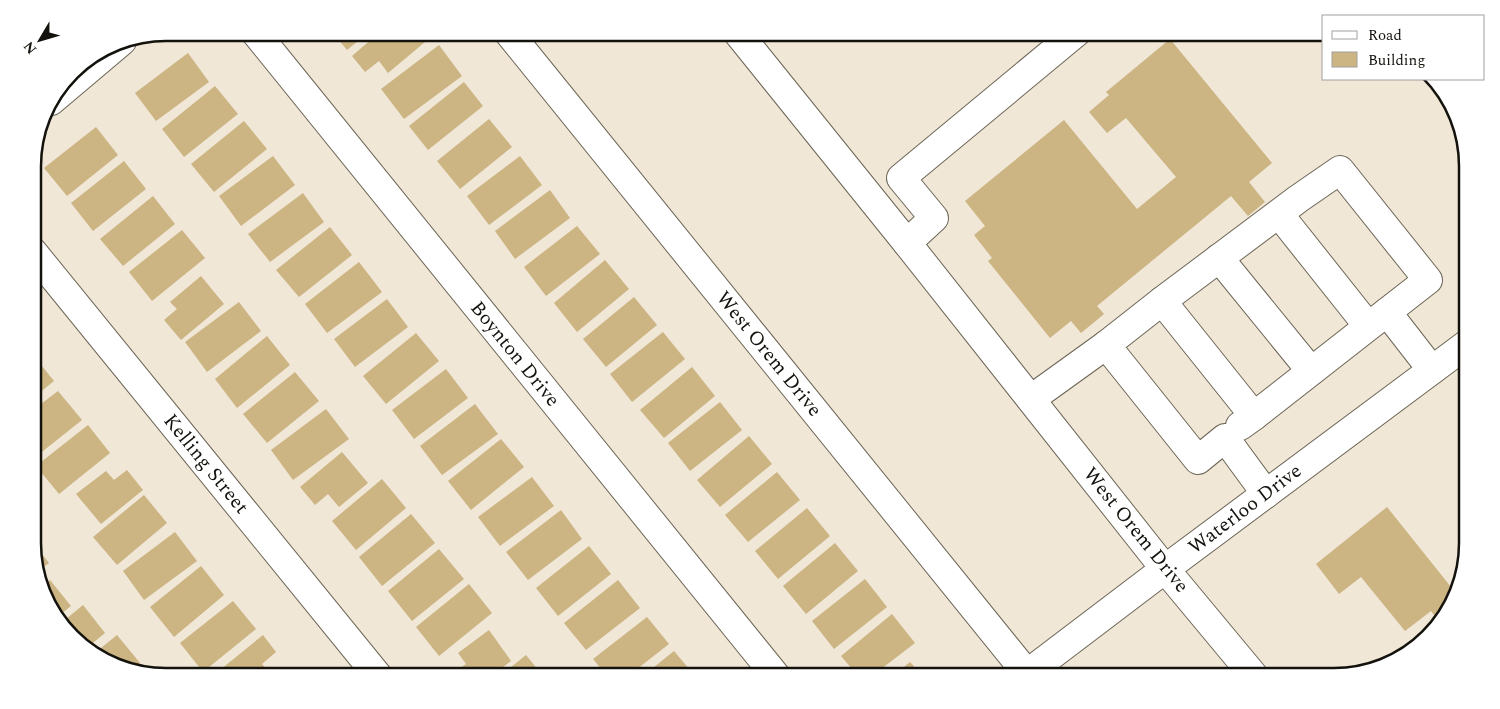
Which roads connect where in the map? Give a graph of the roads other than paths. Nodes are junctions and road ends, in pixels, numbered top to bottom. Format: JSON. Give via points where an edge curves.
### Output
{"nodes":[{"id":1,"x":1066,"y":41,"type":"edge"},
{"id":2,"x":263,"y":42,"type":"edge"},
{"id":3,"x":516,"y":42,"type":"edge"},
{"id":4,"x":745,"y":42,"type":"edge"},
{"id":5,"x":95,"y":64,"type":"edge"},
{"id":6,"x":77,"y":79,"type":"edge"},
{"id":7,"x":1279,"y":214,"type":"junction"},
{"id":8,"x":907,"y":243,"type":"junction"},
{"id":9,"x":1220,"y":258,"type":"junction"},
{"id":10,"x":42,"y":263,"type":"edge"},
{"id":11,"x":1162,"y":301,"type":"junction"},
{"id":12,"x":1378,"y":319,"type":"junction"},
{"id":13,"x":1106,"y":345,"type":"junction"},
{"id":14,"x":1459,"y":350,"type":"edge"},
{"id":15,"x":1432,"y":370,"type":"junction"},
{"id":16,"x":1311,"y":371,"type":"junction"},
{"id":17,"x":1031,"y":399,"type":"junction"},
{"id":18,"x":1254,"y":416,"type":"junction"},
{"id":19,"x":1225,"y":438,"type":"junction"},
{"id":20,"x":1266,"y":494,"type":"junction"},
{"id":21,"x":1165,"y":569,"type":"junction"},
{"id":22,"x":769,"y":667,"type":"edge"},
{"id":23,"x":1020,"y":667,"type":"edge"},
{"id":24,"x":1038,"y":667,"type":"edge"},
{"id":25,"x":1247,"y":667,"type":"edge"},
{"id":26,"x":371,"y":668,"type":"edge"}],
"edges":[{"from":1,"to":8,"type":"street","via":[[901,178],[934,218]]},
{"from":2,"to":22,"type":"street","name":"Boynton Drive"},
{"from":3,"to":23,"type":"street","name":"West Orem Drive"},
{"from":4,"to":8,"type":"street","name":"West Orem Drive"},
{"from":5,"to":6,"type":"street"},
{"from":7,"to":9,"type":"street"},
{"from":7,"to":12,"type":"street"},
{"from":7,"to":12,"type":"street","via":[[1340,170],[1428,280]]},
{"from":8,"to":17,"type":"street","name":"West Orem Drive"},
{"from":9,"to":11,"type":"street"},
{"from":9,"to":16,"type":"street"},
{"from":10,"to":26,"type":"street","name":"Kelling Street"},
{"from":11,"to":13,"type":"street"},
{"from":11,"to":18,"type":"street"},
{"from":12,"to":15,"type":"street"},
{"from":12,"to":16,"type":"street"},
{"from":13,"to":17,"type":"street"},
{"from":13,"to":19,"type":"street","via":[[1198,460]]},
{"from":14,"to":15,"type":"street","name":"Waterloo Drive"},
{"from":15,"to":20,"type":"street","name":"Waterloo Drive"},
{"from":16,"to":18,"type":"street"},
{"from":17,"to":21,"type":"street","name":"West Orem Drive"},
{"from":18,"to":19,"type":"street"},
{"from":19,"to":20,"type":"street"},
{"from":20,"to":21,"type":"street","name":"Waterloo Drive"},
{"from":21,"to":24,"type":"street","name":"Waterloo Drive"},
{"from":21,"to":25,"type":"street","name":"West Orem Drive"}]}
